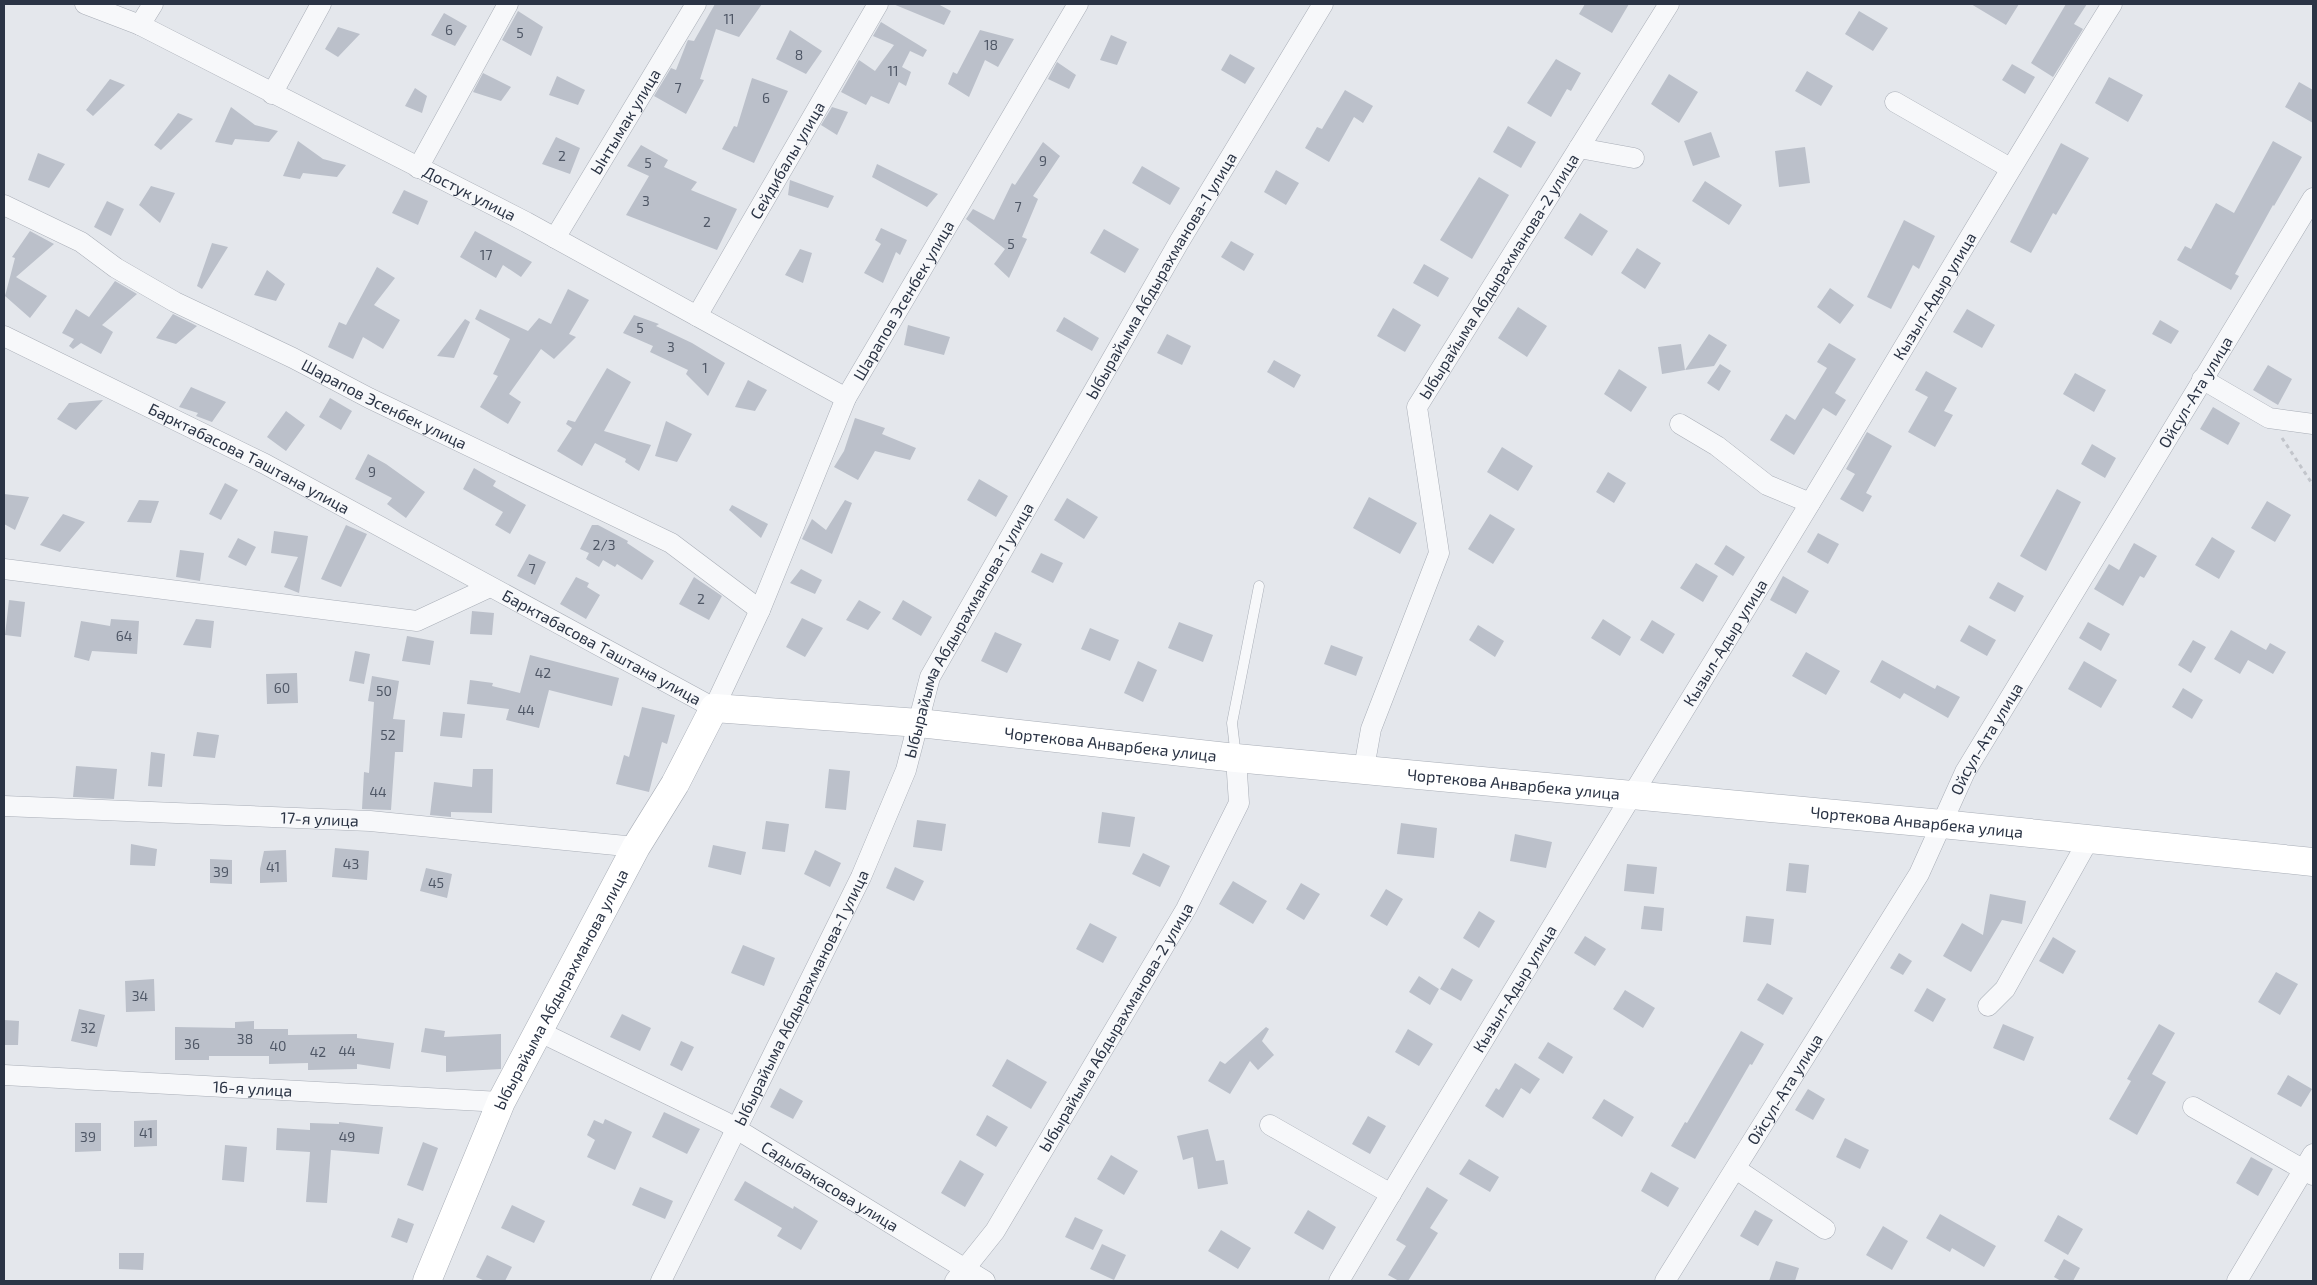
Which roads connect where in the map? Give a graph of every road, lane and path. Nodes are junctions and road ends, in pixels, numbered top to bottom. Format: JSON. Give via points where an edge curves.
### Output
{"nodes":[{"id":1,"x":85,"y":4,"type":"edge"},
{"id":2,"x":153,"y":4,"type":"edge"},
{"id":3,"x":321,"y":4,"type":"edge"},
{"id":4,"x":508,"y":4,"type":"edge"},
{"id":5,"x":696,"y":4,"type":"edge"},
{"id":6,"x":878,"y":4,"type":"edge"},
{"id":7,"x":1078,"y":4,"type":"edge"},
{"id":8,"x":1323,"y":4,"type":"edge"},
{"id":9,"x":1669,"y":4,"type":"edge"},
{"id":10,"x":2112,"y":4,"type":"edge"},
{"id":11,"x":140,"y":25,"type":"junction"},
{"id":12,"x":272,"y":94,"type":"junction"},
{"id":13,"x":1895,"y":102,"type":"dead end"},
{"id":14,"x":1579,"y":148,"type":"junction"},
{"id":15,"x":1634,"y":158,"type":"dead end"},
{"id":16,"x":418,"y":168,"type":"junction"},
{"id":17,"x":2010,"y":168,"type":"junction"},
{"id":18,"x":2313,"y":198,"type":"edge"},
{"id":19,"x":4,"y":204,"type":"edge"},
{"id":20,"x":555,"y":238,"type":"junction"},
{"id":21,"x":697,"y":316,"type":"junction"},
{"id":22,"x":4,"y":336,"type":"edge"},
{"id":23,"x":2202,"y":379,"type":"junction"},
{"id":24,"x":846,"y":398,"type":"junction"},
{"id":25,"x":2269,"y":418,"type":"junction"},
{"id":26,"x":1680,"y":424,"type":"dead end"},
{"id":27,"x":2313,"y":424,"type":"edge"},
{"id":28,"x":2313,"y":485,"type":"edge"},
{"id":29,"x":1810,"y":503,"type":"junction"},
{"id":30,"x":4,"y":569,"type":"edge"},
{"id":31,"x":1259,"y":586,"type":"dead end"},
{"id":32,"x":490,"y":587,"type":"junction"},
{"id":33,"x":760,"y":610,"type":"junction"},
{"id":34,"x":714,"y":708,"type":"junction"},
{"id":35,"x":919,"y":723,"type":"junction"},
{"id":36,"x":1236,"y":758,"type":"junction"},
{"id":37,"x":1364,"y":768,"type":"junction"},
{"id":38,"x":1631,"y":794,"type":"junction"},
{"id":39,"x":4,"y":806,"type":"edge"},
{"id":40,"x":1942,"y":824,"type":"junction"},
{"id":41,"x":2089,"y":839,"type":"junction"},
{"id":42,"x":636,"y":847,"type":"junction"},
{"id":43,"x":2313,"y":862,"type":"edge"},
{"id":44,"x":1988,"y":1006,"type":"dead end"},
{"id":45,"x":538,"y":1031,"type":"junction"},
{"id":46,"x":4,"y":1075,"type":"edge"},
{"id":47,"x":501,"y":1102,"type":"junction"},
{"id":48,"x":2193,"y":1107,"type":"dead end"},
{"id":49,"x":1270,"y":1125,"type":"dead end"},
{"id":50,"x":735,"y":1130,"type":"junction"},
{"id":51,"x":2310,"y":1166,"type":"edge"},
{"id":52,"x":1736,"y":1169,"type":"junction"},
{"id":53,"x":1391,"y":1194,"type":"junction"},
{"id":54,"x":1825,"y":1229,"type":"dead end"},
{"id":55,"x":960,"y":1275,"type":"edge"},
{"id":56,"x":426,"y":1281,"type":"edge"},
{"id":57,"x":662,"y":1281,"type":"edge"},
{"id":58,"x":985,"y":1281,"type":"edge"},
{"id":59,"x":1339,"y":1281,"type":"edge"},
{"id":60,"x":1666,"y":1281,"type":"edge"},
{"id":61,"x":2236,"y":1281,"type":"edge"}],
"edges":[{"from":1,"to":11,"type":"street","name":"Достук улица"},
{"from":2,"to":11,"type":"street"},
{"from":3,"to":12,"type":"street"},
{"from":4,"to":16,"type":"street"},
{"from":5,"to":20,"type":"street","name":"Ынтымак улица"},
{"from":6,"to":21,"type":"street","name":"Сейдибалы улица"},
{"from":7,"to":24,"type":"street","name":"Шарапов Эсенбек улица"},
{"from":8,"to":35,"type":"street","name":"Ыбырайыма Абдырахманова-1 улица","via":[[1179,242],[930,678]]},
{"from":9,"to":14,"type":"street","name":"Ыбырайыма Абдырахманова-2 улица"},
{"from":10,"to":17,"type":"street","name":"Кызыл-Адыр улица"},
{"from":11,"to":12,"type":"street","name":"Достук улица"},
{"from":12,"to":16,"type":"street","name":"Достук улица"},
{"from":13,"to":17,"type":"street"},
{"from":14,"to":15,"type":"street"},
{"from":14,"to":37,"type":"street","name":"Ыбырайыма Абдырахманова-2 улица","via":[[1417,407],[1439,553],[1371,729]]},
{"from":16,"to":20,"type":"street","name":"Достук улица"},
{"from":17,"to":29,"type":"street","name":"Кызыл-Адыр улица"},
{"from":18,"to":23,"type":"street","name":"Ойсул-Ата улица"},
{"from":19,"to":33,"type":"street","name":"Шарапов Эсенбек улица","via":[[80,242],[116,268],[174,302],[671,543]]},
{"from":20,"to":21,"type":"street","name":"Достук улица"},
{"from":21,"to":24,"type":"street","name":"Достук улица"},
{"from":22,"to":32,"type":"street","name":"Барктабасова Таштана улица","via":[[265,464]]},
{"from":23,"to":25,"type":"street"},
{"from":23,"to":40,"type":"street","name":"Ойсул-Ата улица","via":[[1965,772]]},
{"from":24,"to":33,"type":"street","name":"Шарапов Эсенбек улица"},
{"from":25,"to":27,"type":"street"},
{"from":25,"to":28,"type":"path"},
{"from":26,"to":29,"type":"street","via":[[1717,446],[1767,485]]},
{"from":29,"to":38,"type":"street","name":"Кызыл-Адыр улица"},
{"from":30,"to":32,"type":"street","name":"Барктабасова Таштана улица","via":[[417,621]]},
{"from":31,"to":36,"type":"lane","via":[[1232,722]]},
{"from":32,"to":34,"type":"street","name":"Барктабасова Таштана улица"},
{"from":33,"to":34,"type":"street","name":"Шарапов Эсенбек улица"},
{"from":34,"to":35,"type":"street","name":"Чортекова Анварбека улица"},
{"from":34,"to":42,"type":"street","name":"Ыбырайыма Абдырахманова улица","via":[[675,784]]},
{"from":35,"to":36,"type":"street","name":"Чортекова Анварбека улица"},
{"from":35,"to":50,"type":"street","name":"Ыбырайыма Абдырахманова-1 улица","via":[[906,770],[861,877]]},
{"from":36,"to":37,"type":"street","name":"Чортекова Анварбека улица"},
{"from":36,"to":55,"type":"street","name":"Ыбырайыма Абдырахманова-2 улица","via":[[1239,803],[1186,909],[995,1231]]},
{"from":37,"to":38,"type":"street","name":"Чортекова Анварбека улица"},
{"from":38,"to":40,"type":"street","name":"Чортекова Анварбека улица"},
{"from":38,"to":53,"type":"street","name":"Кызыл-Адыр улица"},
{"from":39,"to":42,"type":"street","name":"17-я улица","via":[[370,821]]},
{"from":40,"to":41,"type":"street","name":"Чортекова Анварбека улица"},
{"from":40,"to":52,"type":"street","name":"Ойсул-Ата улица","via":[[1920,874]]},
{"from":41,"to":43,"type":"street","name":"Чортекова Анварбека улица"},
{"from":41,"to":44,"type":"street","via":[[2005,989]]},
{"from":42,"to":45,"type":"street","name":"Ыбырайыма Абдырахманова улица"},
{"from":45,"to":47,"type":"street","name":"Ыбырайыма Абдырахманова улица"},
{"from":45,"to":50,"type":"street","name":"Садыбакасова улица","via":[[725,1122]]},
{"from":46,"to":47,"type":"street","name":"16-я улица"},
{"from":47,"to":56,"type":"street","name":"Ыбырайыма Абдырахманова улица"},
{"from":48,"to":51,"type":"street"},
{"from":49,"to":53,"type":"street"},
{"from":50,"to":55,"type":"street","name":"Садыбакасова улица"},
{"from":50,"to":57,"type":"street","name":"Ыбырайыма Абдырахманова-1 улица"},
{"from":51,"to":61,"type":"street"},
{"from":52,"to":54,"type":"street"},
{"from":52,"to":60,"type":"street","name":"Ойсул-Ата улица"},
{"from":53,"to":59,"type":"street","name":"Кызыл-Адыр улица"},
{"from":55,"to":58,"type":"street","name":"Садыбакасова улица"}]}
